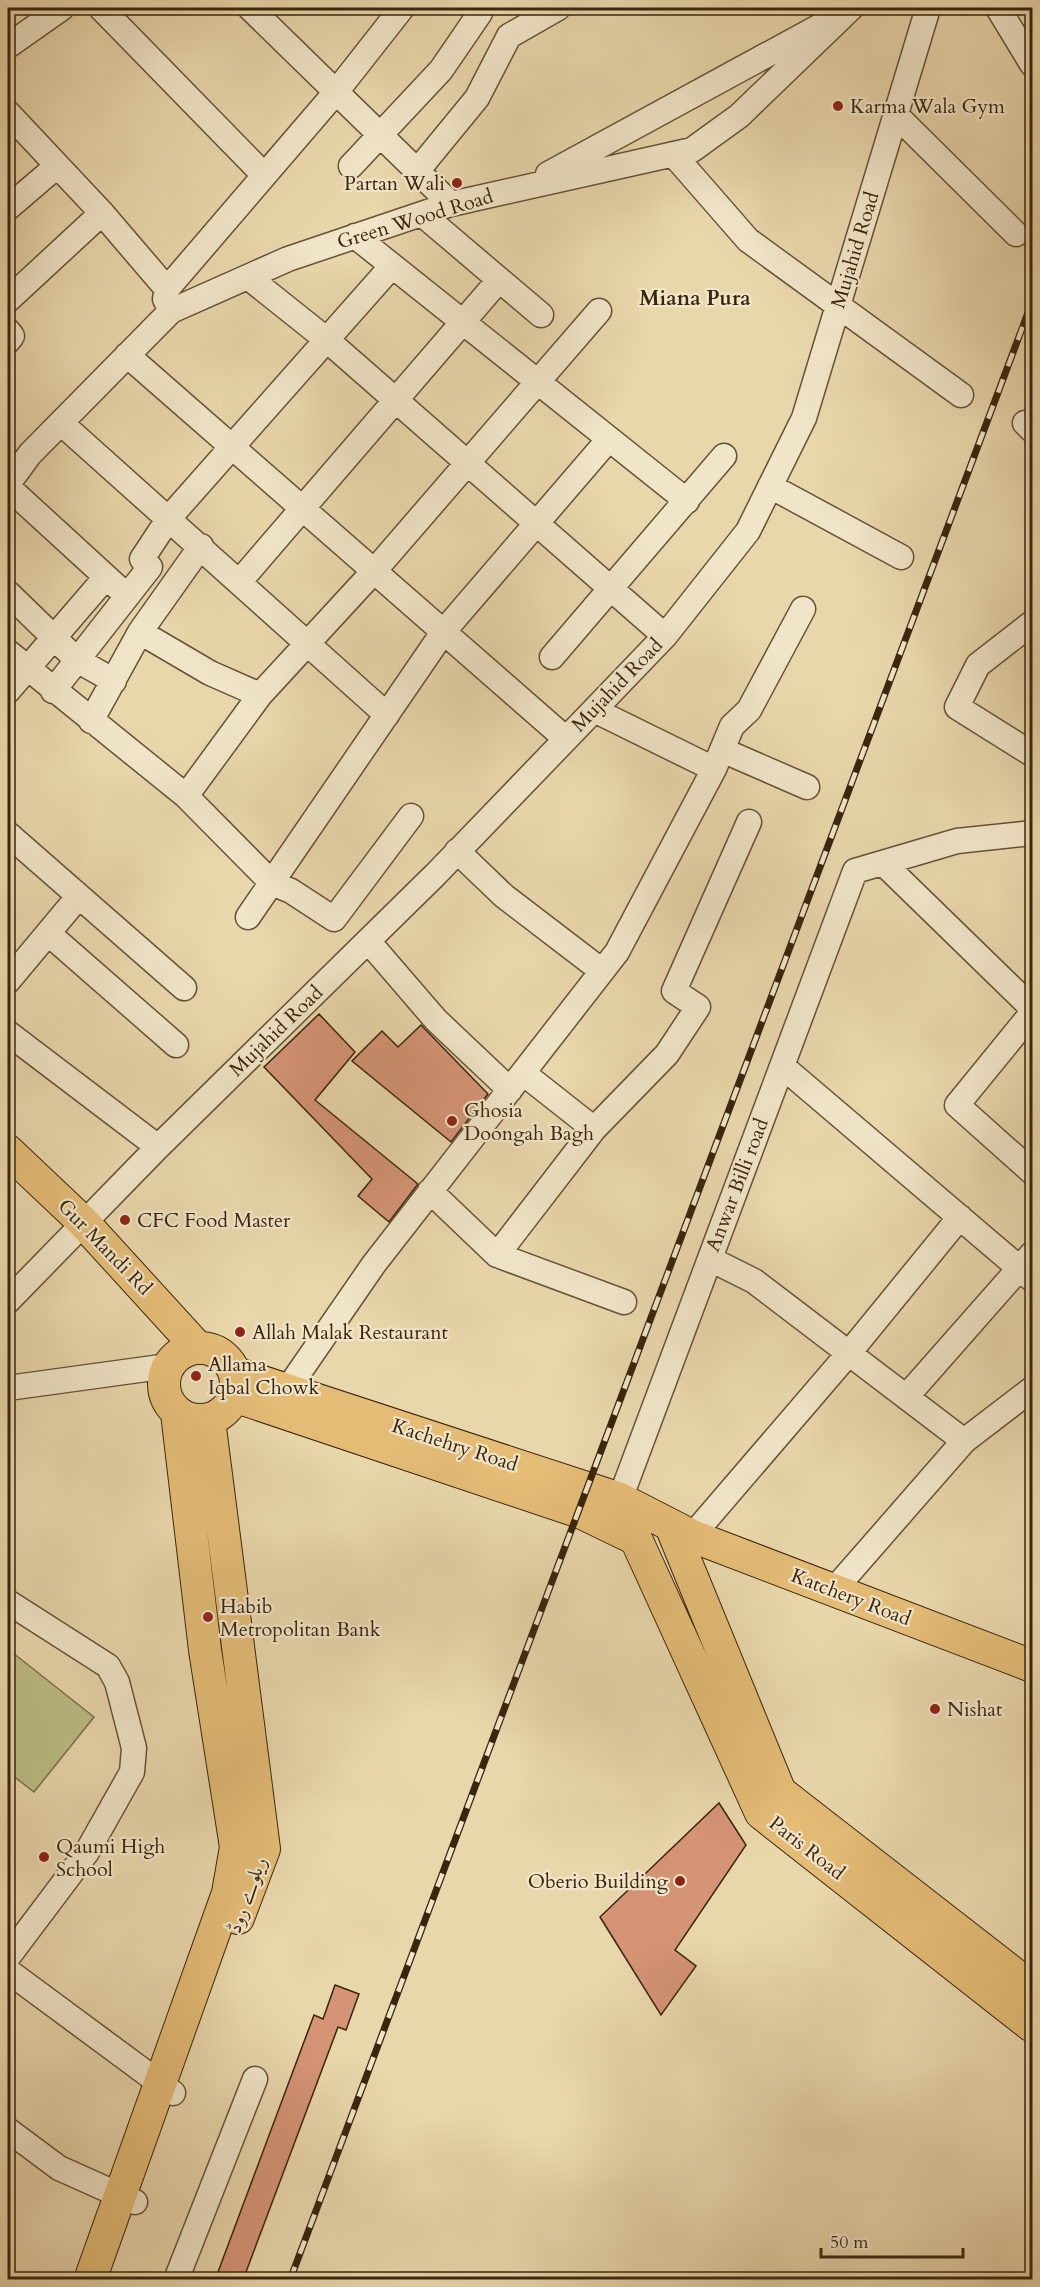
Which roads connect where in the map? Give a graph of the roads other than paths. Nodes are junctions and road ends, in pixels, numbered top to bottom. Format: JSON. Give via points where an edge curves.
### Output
{"nodes":[{"id":1,"x":62,"y":8,"type":"edge"},
{"id":2,"x":101,"y":8,"type":"edge"},
{"id":3,"x":250,"y":8,"type":"edge"},
{"id":4,"x":402,"y":8,"type":"edge"},
{"id":5,"x":558,"y":8,"type":"edge"},
{"id":6,"x":928,"y":8,"type":"edge"},
{"id":7,"x":998,"y":8,"type":"edge"},
{"id":8,"x":850,"y":9,"type":"edge"},
{"id":9,"x":480,"y":13,"type":"dead end"},
{"id":10,"x":8,"y":46,"type":"edge"},
{"id":11,"x":1032,"y":64,"type":"edge"},
{"id":12,"x":336,"y":93,"type":"junction"},
{"id":13,"x":8,"y":114,"type":"edge"},
{"id":14,"x":896,"y":115,"type":"junction"},
{"id":15,"x":381,"y":134,"type":"junction"},
{"id":16,"x":673,"y":154,"type":"junction"},
{"id":17,"x":57,"y":166,"type":"junction"},
{"id":18,"x":351,"y":166,"type":"dead end"},
{"id":19,"x":418,"y":170,"type":"junction"},
{"id":20,"x":264,"y":175,"type":"junction"},
{"id":21,"x":524,"y":188,"type":"junction"},
{"id":22,"x":451,"y":204,"type":"junction"},
{"id":23,"x":8,"y":207,"type":"edge"},
{"id":24,"x":102,"y":213,"type":"junction"},
{"id":25,"x":422,"y":214,"type":"junction"},
{"id":26,"x":1016,"y":234,"type":"dead end"},
{"id":27,"x":355,"y":236,"type":"junction"},
{"id":28,"x":392,"y":266,"type":"junction"},
{"id":29,"x":248,"y":277,"type":"junction"},
{"id":30,"x":500,"y":280,"type":"junction"},
{"id":31,"x":8,"y":300,"type":"edge"},
{"id":32,"x":169,"y":300,"type":"junction"},
{"id":33,"x":838,"y":308,"type":"junction"},
{"id":34,"x":599,"y":311,"type":"dead end"},
{"id":35,"x":541,"y":315,"type":"dead end"},
{"id":36,"x":462,"y":322,"type":"junction"},
{"id":37,"x":8,"y":331,"type":"edge"},
{"id":38,"x":327,"y":340,"type":"junction"},
{"id":39,"x":8,"y":341,"type":"edge"},
{"id":40,"x":127,"y":355,"type":"junction"},
{"id":41,"x":538,"y":382,"type":"junction"},
{"id":42,"x":961,"y":395,"type":"dead end"},
{"id":43,"x":396,"y":400,"type":"junction"},
{"id":44,"x":62,"y":423,"type":"junction"},
{"id":45,"x":609,"y":439,"type":"junction"},
{"id":46,"x":234,"y":447,"type":"junction"},
{"id":47,"x":724,"y":456,"type":"dead end"},
{"id":48,"x":468,"y":464,"type":"junction"},
{"id":49,"x":8,"y":486,"type":"edge"},
{"id":50,"x":770,"y":486,"type":"junction"},
{"id":51,"x":687,"y":501,"type":"junction"},
{"id":52,"x":304,"y":508,"type":"junction"},
{"id":53,"x":169,"y":518,"type":"junction"},
{"id":54,"x":537,"y":524,"type":"junction"},
{"id":55,"x":201,"y":546,"type":"junction"},
{"id":56,"x":901,"y":557,"type":"dead end"},
{"id":57,"x":375,"y":570,"type":"junction"},
{"id":58,"x":106,"y":577,"type":"junction"},
{"id":59,"x":240,"y":581,"type":"junction"},
{"id":60,"x":612,"y":590,"type":"junction"},
{"id":61,"x":8,"y":593,"type":"edge"},
{"id":62,"x":127,"y":597,"type":"junction"},
{"id":63,"x":803,"y":609,"type":"dead end"},
{"id":64,"x":1032,"y":623,"type":"edge"},
{"id":65,"x":444,"y":631,"type":"junction"},
{"id":66,"x":140,"y":632,"type":"junction"},
{"id":67,"x":55,"y":636,"type":"junction"},
{"id":68,"x":665,"y":636,"type":"junction"},
{"id":69,"x":308,"y":641,"type":"junction"},
{"id":70,"x":8,"y":652,"type":"edge"},
{"id":71,"x":552,"y":657,"type":"dead end"},
{"id":72,"x":77,"y":660,"type":"junction"},
{"id":73,"x":26,"y":668,"type":"junction"},
{"id":74,"x":114,"y":681,"type":"junction"},
{"id":75,"x":8,"y":691,"type":"edge"},
{"id":76,"x":53,"y":691,"type":"junction"},
{"id":77,"x":260,"y":694,"type":"junction"},
{"id":78,"x":594,"y":710,"type":"junction"},
{"id":79,"x":387,"y":715,"type":"junction"},
{"id":80,"x":91,"y":721,"type":"junction"},
{"id":81,"x":566,"y":739,"type":"junction"},
{"id":82,"x":1032,"y":754,"type":"edge"},
{"id":83,"x":718,"y":759,"type":"junction"},
{"id":84,"x":807,"y":787,"type":"dead end"},
{"id":85,"x":186,"y":796,"type":"junction"},
{"id":86,"x":411,"y":816,"type":"dead end"},
{"id":87,"x":748,"y":822,"type":"dead end"},
{"id":88,"x":1032,"y":833,"type":"edge"},
{"id":89,"x":8,"y":834,"type":"edge"},
{"id":90,"x":458,"y":851,"type":"junction"},
{"id":91,"x":883,"y":863,"type":"junction"},
{"id":92,"x":272,"y":883,"type":"junction"},
{"id":93,"x":79,"y":896,"type":"junction"},
{"id":94,"x":248,"y":917,"type":"dead end"},
{"id":95,"x":49,"y":934,"type":"junction"},
{"id":96,"x":368,"y":941,"type":"junction"},
{"id":97,"x":602,"y":972,"type":"junction"},
{"id":98,"x":8,"y":981,"type":"edge"},
{"id":99,"x":184,"y":988,"type":"dead end"},
{"id":100,"x":1032,"y":1008,"type":"edge"},
{"id":101,"x":1032,"y":1013,"type":"edge"},
{"id":102,"x":8,"y":1033,"type":"edge"},
{"id":103,"x":176,"y":1045,"type":"dead end"},
{"id":104,"x":782,"y":1066,"type":"junction"},
{"id":105,"x":516,"y":1082,"type":"junction"},
{"id":106,"x":594,"y":1129,"type":"junction"},
{"id":107,"x":158,"y":1147,"type":"junction"},
{"id":108,"x":8,"y":1151,"type":"edge"},
{"id":109,"x":1032,"y":1172,"type":"edge"},
{"id":110,"x":430,"y":1191,"type":"junction"},
{"id":111,"x":960,"y":1217,"type":"junction"},
{"id":112,"x":83,"y":1222,"type":"junction"},
{"id":113,"x":497,"y":1255,"type":"junction"},
{"id":114,"x":710,"y":1259,"type":"junction"},
{"id":115,"x":1028,"y":1267,"type":"edge"},
{"id":116,"x":8,"y":1301,"type":"edge"},
{"id":117,"x":624,"y":1302,"type":"dead end"},
{"id":118,"x":198,"y":1348,"type":"junction"},
{"id":119,"x":849,"y":1353,"type":"junction"},
{"id":120,"x":168,"y":1366,"type":"junction"},
{"id":121,"x":235,"y":1384,"type":"junction"},
{"id":122,"x":8,"y":1388,"type":"edge"},
{"id":123,"x":287,"y":1389,"type":"junction"},
{"id":124,"x":1032,"y":1389,"type":"edge"},
{"id":125,"x":906,"y":1397,"type":"junction"},
{"id":126,"x":177,"y":1413,"type":"junction"},
{"id":127,"x":209,"y":1420,"type":"junction"},
{"id":128,"x":964,"y":1441,"type":"junction"},
{"id":129,"x":603,"y":1493,"type":"junction"},
{"id":130,"x":682,"y":1531,"type":"junction"},
{"id":131,"x":636,"y":1539,"type":"joint"},
{"id":132,"x":833,"y":1591,"type":"junction"},
{"id":133,"x":8,"y":1602,"type":"edge"},
{"id":134,"x":1032,"y":1666,"type":"edge"},
{"id":135,"x":760,"y":1778,"type":"junction"},
{"id":136,"x":8,"y":1957,"type":"edge"},
{"id":137,"x":8,"y":1971,"type":"edge"},
{"id":138,"x":1032,"y":1988,"type":"edge"},
{"id":139,"x":1032,"y":2026,"type":"edge"},
{"id":140,"x":255,"y":2079,"type":"dead end"},
{"id":141,"x":166,"y":2088,"type":"junction"},
{"id":142,"x":8,"y":2130,"type":"edge"},
{"id":143,"x":128,"y":2198,"type":"junction"},
{"id":144,"x":90,"y":2280,"type":"edge"},
{"id":145,"x":107,"y":2280,"type":"edge"},
{"id":146,"x":176,"y":2280,"type":"edge"}],
"edges":[{"from":1,"to":10,"type":"street"},
{"from":2,"to":20,"type":"street"},
{"from":3,"to":12,"type":"street"},
{"from":4,"to":12,"type":"street"},
{"from":5,"to":19,"type":"street","via":[[509,36],[477,98]]},
{"from":6,"to":14,"type":"street","name":"Mujahid Road"},
{"from":7,"to":11,"type":"street"},
{"from":8,"to":16,"type":"street","name":"Green Wood Road","via":[[730,123],[692,150]]},
{"from":8,"to":21,"type":"street"},
{"from":9,"to":15,"type":"street","via":[[441,70]]},
{"from":12,"to":15,"type":"street"},
{"from":12,"to":20,"type":"street"},
{"from":13,"to":17,"type":"street"},
{"from":14,"to":26,"type":"street"},
{"from":14,"to":33,"type":"street","name":"Mujahid Road"},
{"from":15,"to":18,"type":"street"},
{"from":15,"to":19,"type":"street"},
{"from":16,"to":21,"type":"street","name":"Green Wood Road"},
{"from":16,"to":33,"type":"street","via":[[748,240]]},
{"from":17,"to":23,"type":"street"},
{"from":17,"to":24,"type":"street"},
{"from":19,"to":22,"type":"street"},
{"from":20,"to":32,"type":"street"},
{"from":21,"to":22,"type":"street","name":"Green Wood Road"},
{"from":22,"to":25,"type":"street","name":"Green Wood Road"},
{"from":24,"to":31,"type":"street"},
{"from":24,"to":32,"type":"street"},
{"from":25,"to":27,"type":"street","name":"Green Wood Road"},
{"from":25,"to":30,"type":"street"},
{"from":27,"to":28,"type":"street"},
{"from":27,"to":29,"type":"street","name":"Green Wood Road"},
{"from":28,"to":36,"type":"street"},
{"from":28,"to":38,"type":"street"},
{"from":29,"to":32,"type":"street","name":"Green Wood Road"},
{"from":29,"to":38,"type":"street"},
{"from":30,"to":35,"type":"street"},
{"from":30,"to":36,"type":"street"},
{"from":32,"to":40,"type":"street","name":"Green Wood Road"},
{"from":33,"to":42,"type":"street"},
{"from":33,"to":50,"type":"street","name":"Mujahid Road","via":[[804,418]]},
{"from":34,"to":41,"type":"street"},
{"from":36,"to":41,"type":"street"},
{"from":36,"to":43,"type":"street"},
{"from":37,"to":39,"type":"street","via":[[12,336]]},
{"from":38,"to":43,"type":"street"},
{"from":38,"to":46,"type":"street"},
{"from":40,"to":44,"type":"street","name":"Green Wood Road"},
{"from":40,"to":46,"type":"street"},
{"from":41,"to":45,"type":"street"},
{"from":41,"to":48,"type":"street"},
{"from":43,"to":48,"type":"street"},
{"from":43,"to":52,"type":"street"},
{"from":44,"to":49,"type":"street","name":"Green Wood Road","via":[[30,454]]},
{"from":44,"to":53,"type":"street"},
{"from":45,"to":51,"type":"street"},
{"from":45,"to":54,"type":"street"},
{"from":46,"to":52,"type":"street"},
{"from":46,"to":53,"type":"street"},
{"from":47,"to":51,"type":"street"},
{"from":48,"to":54,"type":"street"},
{"from":48,"to":57,"type":"street"},
{"from":49,"to":58,"type":"street"},
{"from":50,"to":56,"type":"street"},
{"from":50,"to":68,"type":"street","name":"Mujahid Road","via":[[748,531]]},
{"from":51,"to":60,"type":"street"},
{"from":52,"to":57,"type":"street"},
{"from":52,"to":59,"type":"street"},
{"from":53,"to":55,"type":"street"},
{"from":53,"to":62,"type":"street","via":[[142,559],[150,567]]},
{"from":54,"to":60,"type":"street"},
{"from":54,"to":65,"type":"street"},
{"from":55,"to":59,"type":"street"},
{"from":55,"to":66,"type":"street"},
{"from":57,"to":65,"type":"street"},
{"from":57,"to":69,"type":"street"},
{"from":58,"to":62,"type":"street"},
{"from":58,"to":67,"type":"street"},
{"from":59,"to":69,"type":"street"},
{"from":60,"to":68,"type":"street"},
{"from":60,"to":71,"type":"street"},
{"from":61,"to":67,"type":"street"},
{"from":62,"to":72,"type":"street"},
{"from":63,"to":83,"type":"street","via":[[749,710],[732,726]]},
{"from":64,"to":82,"type":"street","via":[[978,665],[957,707]]},
{"from":65,"to":79,"type":"street"},
{"from":65,"to":81,"type":"street"},
{"from":66,"to":74,"type":"street"},
{"from":66,"to":77,"type":"street","via":[[210,673]]},
{"from":67,"to":72,"type":"street"},
{"from":67,"to":73,"type":"street"},
{"from":68,"to":78,"type":"street","name":"Mujahid Road"},
{"from":69,"to":77,"type":"street"},
{"from":69,"to":79,"type":"street"},
{"from":70,"to":73,"type":"street"},
{"from":72,"to":74,"type":"street"},
{"from":72,"to":76,"type":"street"},
{"from":73,"to":75,"type":"street"},
{"from":73,"to":76,"type":"street"},
{"from":74,"to":80,"type":"street"},
{"from":76,"to":80,"type":"street"},
{"from":77,"to":85,"type":"street"},
{"from":78,"to":81,"type":"street","name":"Mujahid Road"},
{"from":78,"to":83,"type":"street"},
{"from":79,"to":92,"type":"street"},
{"from":80,"to":85,"type":"street"},
{"from":81,"to":90,"type":"street","name":"Mujahid Road"},
{"from":83,"to":84,"type":"street"},
{"from":83,"to":97,"type":"street","via":[[617,952]]},
{"from":85,"to":92,"type":"street"},
{"from":86,"to":92,"type":"street","via":[[334,919]]},
{"from":87,"to":106,"type":"street","via":[[674,991],[698,1007],[667,1054]]},
{"from":88,"to":91,"type":"street","via":[[957,841]]},
{"from":89,"to":93,"type":"street"},
{"from":90,"to":96,"type":"street","name":"Mujahid Road"},
{"from":90,"to":97,"type":"street","via":[[504,896]]},
{"from":91,"to":100,"type":"street"},
{"from":91,"to":104,"type":"street","name":"Anwar Billi road","via":[[855,871]]},
{"from":92,"to":94,"type":"street"},
{"from":93,"to":95,"type":"street"},
{"from":93,"to":99,"type":"street"},
{"from":95,"to":98,"type":"street"},
{"from":95,"to":103,"type":"street"},
{"from":96,"to":105,"type":"street","via":[[436,1020]]},
{"from":96,"to":107,"type":"street","name":"Mujahid Road"},
{"from":97,"to":105,"type":"street"},
{"from":101,"to":109,"type":"street","via":[[957,1105]]},
{"from":102,"to":107,"type":"street"},
{"from":104,"to":111,"type":"street"},
{"from":104,"to":114,"type":"street","name":"Anwar Billi road"},
{"from":105,"to":106,"type":"street"},
{"from":105,"to":110,"type":"street"},
{"from":106,"to":113,"type":"street"},
{"from":107,"to":112,"type":"street","name":"Mujahid Road"},
{"from":108,"to":112,"type":"main road","name":"Gur Mandi Rd"},
{"from":110,"to":113,"type":"street"},
{"from":110,"to":123,"type":"street"},
{"from":111,"to":115,"type":"street"},
{"from":111,"to":119,"type":"street"},
{"from":112,"to":116,"type":"street","name":"Mujahid Road"},
{"from":112,"to":118,"type":"main road","name":"Gur Mandi Rd"},
{"from":113,"to":117,"type":"street"},
{"from":114,"to":119,"type":"street","via":[[754,1281]]},
{"from":114,"to":129,"type":"street","name":"Anwar Billi road"},
{"from":115,"to":125,"type":"street"},
{"from":118,"to":120,"type":"main road","via":[[176,1357]]},
{"from":118,"to":121,"type":"main road","via":[[220,1354]]},
{"from":119,"to":125,"type":"street"},
{"from":119,"to":130,"type":"street"},
{"from":120,"to":122,"type":"street"},
{"from":120,"to":126,"type":"main road","via":[[163,1390]]},
{"from":121,"to":123,"type":"main road","name":"Kachehry Road"},
{"from":121,"to":127,"type":"main road","via":[[220,1415]]},
{"from":121,"to":131,"type":"main road","name":"Kachehry Road","via":[[580,1512]]},
{"from":123,"to":129,"type":"main road","name":"Kachehry Road"},
{"from":124,"to":128,"type":"street"},
{"from":125,"to":128,"type":"street"},
{"from":126,"to":127,"type":"main road","via":[[197,1421]]},
{"from":126,"to":141,"type":"main road","via":[[206,1650],[236,1847],[228,1893]]},
{"from":127,"to":141,"type":"main road","name":"ریلوے روڈ","via":[[264,1849]]},
{"from":128,"to":132,"type":"street"},
{"from":129,"to":130,"type":"main road","name":"Kachehry Road"},
{"from":130,"to":132,"type":"main road","name":"Katchery Road"},
{"from":130,"to":135,"type":"main road","name":"Paris Road"},
{"from":131,"to":135,"type":"main road","name":"Paris Road"},
{"from":132,"to":134,"type":"main road","name":"Katchery Road"},
{"from":133,"to":136,"type":"street","via":[[108,1666],[117,1682],[134,1748],[132,1772],[91,1845]]},
{"from":135,"to":138,"type":"main road","name":"Paris Road"},
{"from":135,"to":139,"type":"main road","name":"Paris Road","via":[[761,1813]]},
{"from":137,"to":141,"type":"street"},
{"from":140,"to":146,"type":"street"},
{"from":141,"to":143,"type":"main road","name":"ریلوے روڈ"},
{"from":142,"to":143,"type":"street","via":[[59,2168]]},
{"from":143,"to":144,"type":"main road"},
{"from":143,"to":145,"type":"main road","name":"ریلوے روڈ"}]}
